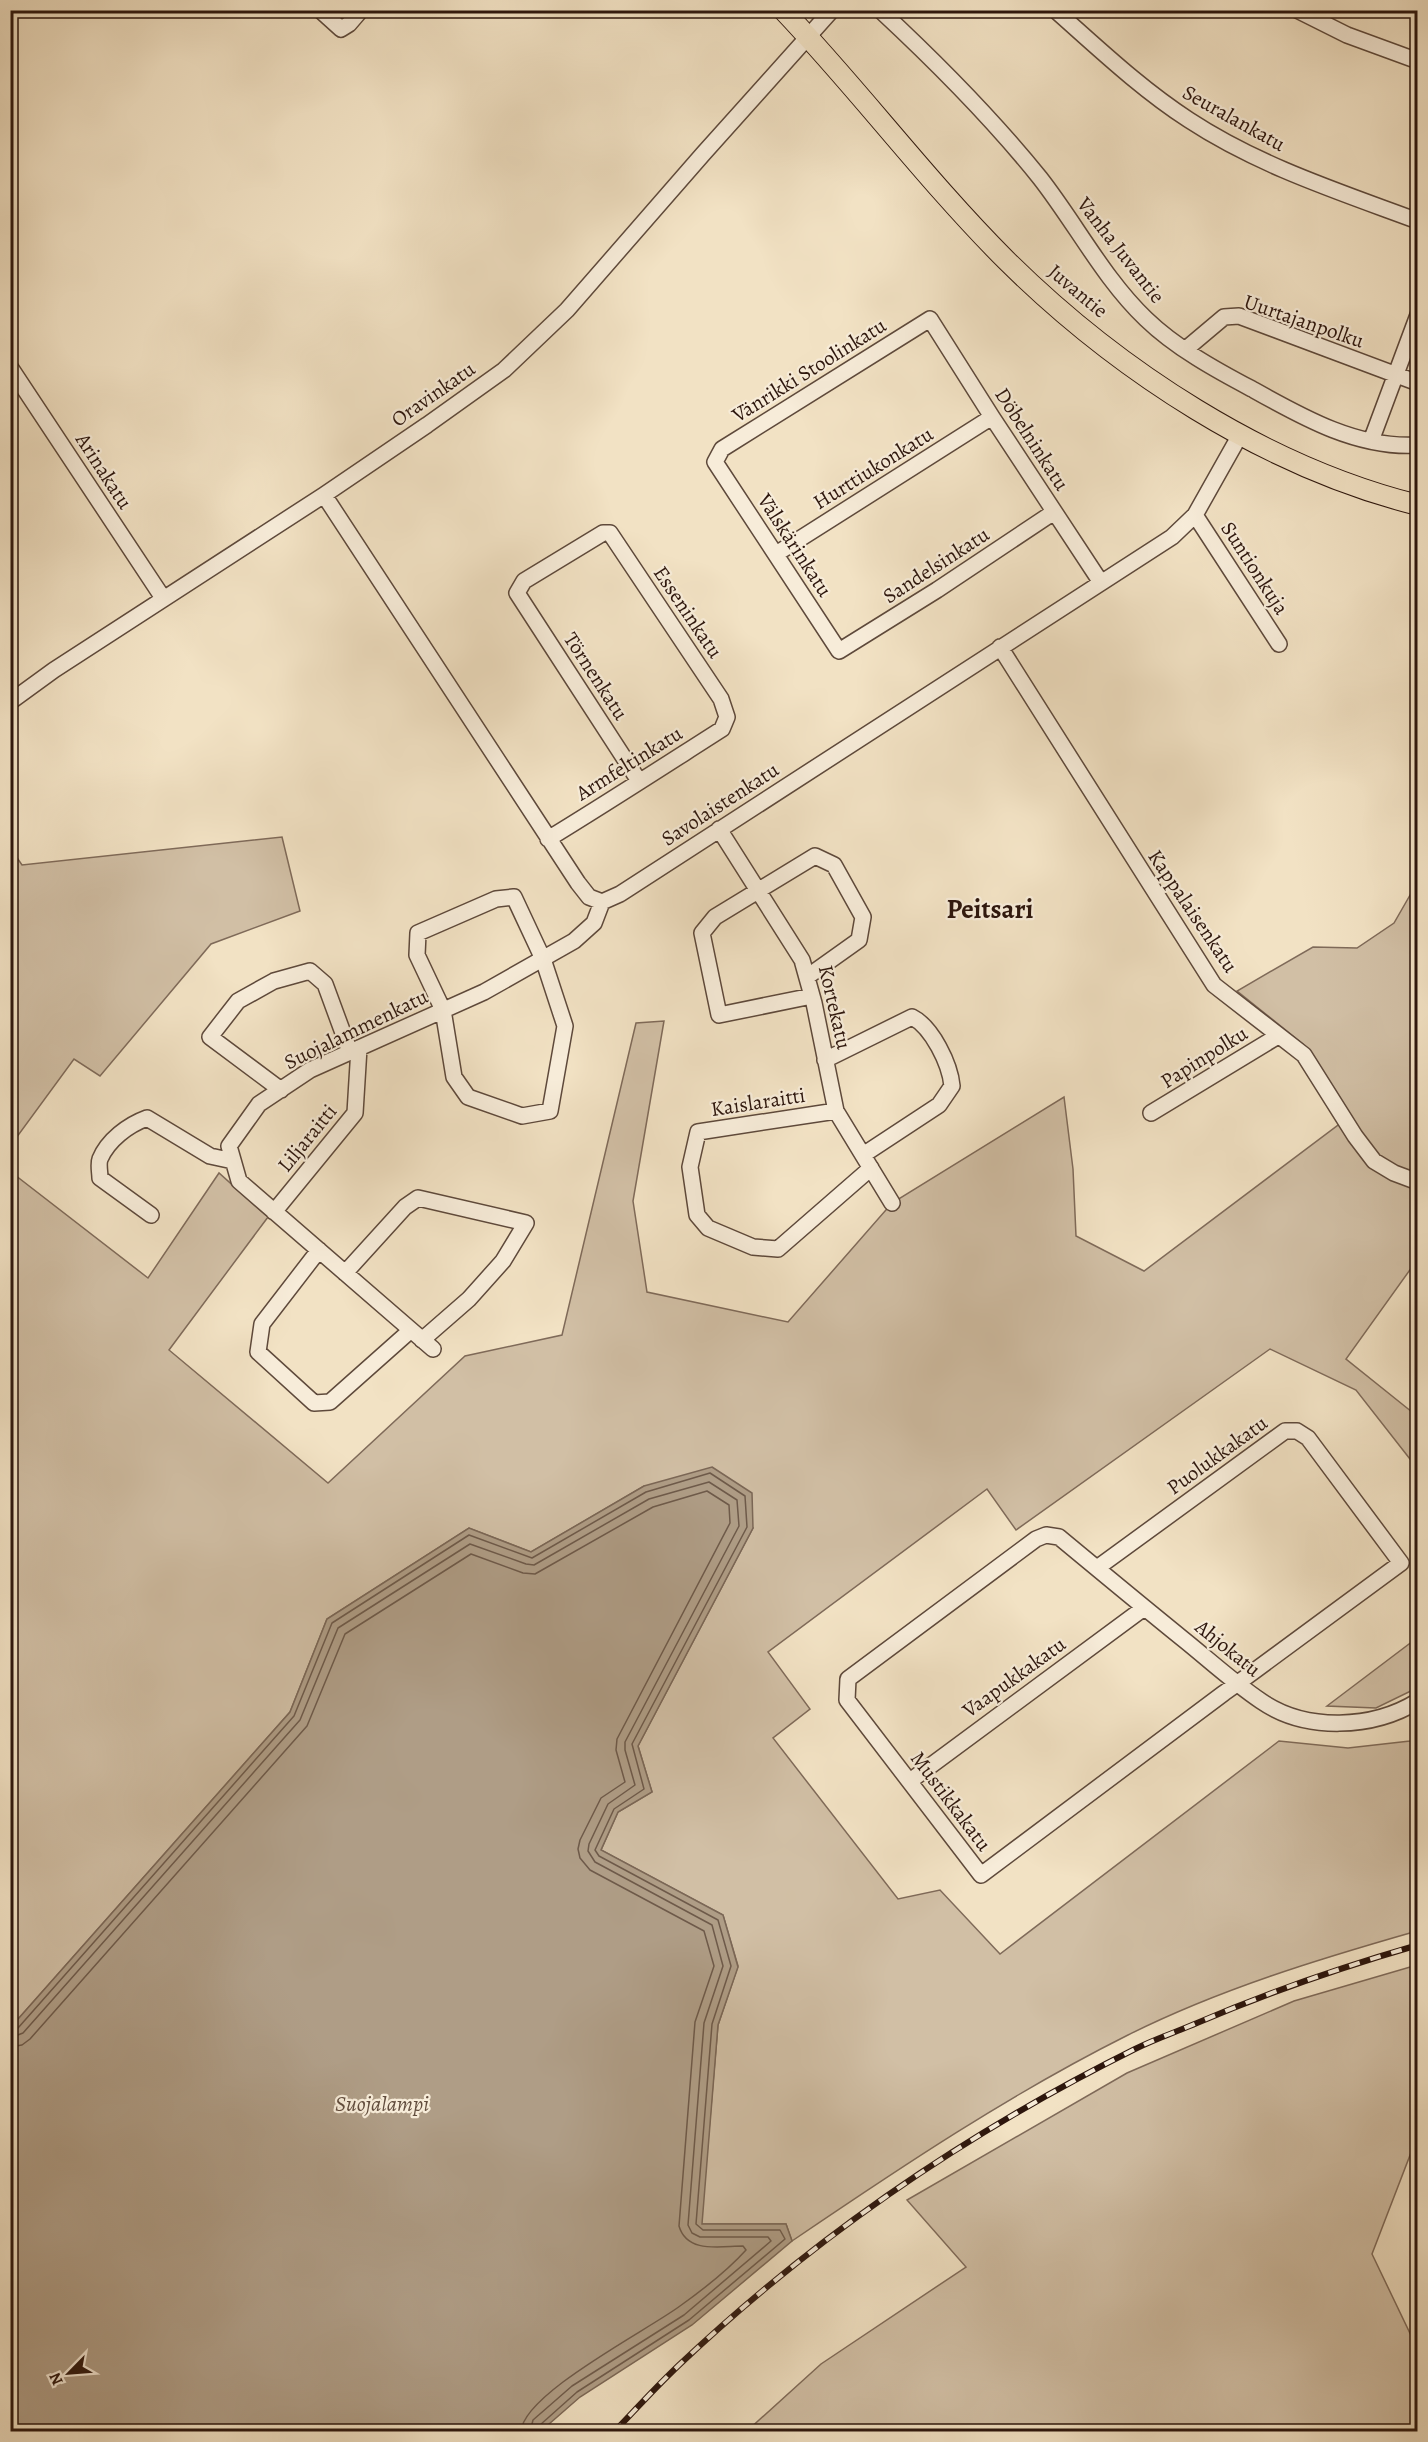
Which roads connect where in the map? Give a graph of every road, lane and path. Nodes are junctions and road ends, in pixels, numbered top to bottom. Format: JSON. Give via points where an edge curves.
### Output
{"nodes":[{"id":1,"x":320,"y":10,"type":"edge"},
{"id":2,"x":362,"y":10,"type":"edge"},
{"id":3,"x":783,"y":10,"type":"edge"},
{"id":4,"x":832,"y":10,"type":"edge"},
{"id":5,"x":880,"y":10,"type":"edge"},
{"id":6,"x":1055,"y":10,"type":"edge"},
{"id":7,"x":1297,"y":10,"type":"edge"},
{"id":8,"x":809,"y":38,"type":"junction"},
{"id":9,"x":1418,"y":61,"type":"edge"},
{"id":10,"x":1418,"y":221,"type":"edge"},
{"id":11,"x":1418,"y":315,"type":"edge"},
{"id":12,"x":930,"y":319,"type":"joint"},
{"id":13,"x":1186,"y":349,"type":"junction"},
{"id":14,"x":10,"y":367,"type":"edge"},
{"id":15,"x":1395,"y":375,"type":"junction"},
{"id":16,"x":1418,"y":383,"type":"edge"},
{"id":17,"x":992,"y":417,"type":"junction"},
{"id":18,"x":1240,"y":435,"type":"junction"},
{"id":19,"x":1371,"y":441,"type":"junction"},
{"id":20,"x":1418,"y":445,"type":"edge"},
{"id":21,"x":715,"y":462,"type":"joint"},
{"id":22,"x":324,"y":495,"type":"junction"},
{"id":23,"x":1418,"y":505,"type":"edge"},
{"id":24,"x":1054,"y":512,"type":"junction"},
{"id":25,"x":1195,"y":515,"type":"junction"},
{"id":26,"x":776,"y":554,"type":"junction"},
{"id":27,"x":1100,"y":581,"type":"junction"},
{"id":28,"x":517,"y":592,"type":"joint"},
{"id":29,"x":163,"y":598,"type":"junction"},
{"id":30,"x":1279,"y":644,"type":"dead end"},
{"id":31,"x":1000,"y":647,"type":"junction"},
{"id":32,"x":839,"y":651,"type":"joint"},
{"id":33,"x":10,"y":702,"type":"edge"},
{"id":34,"x":727,"y":717,"type":"joint"},
{"id":35,"x":639,"y":781,"type":"junction"},
{"id":36,"x":719,"y":829,"type":"junction"},
{"id":37,"x":548,"y":838,"type":"junction"},
{"id":38,"x":757,"y":890,"type":"junction"},
{"id":39,"x":602,"y":902,"type":"junction"},
{"id":40,"x":543,"y":958,"type":"junction"},
{"id":41,"x":807,"y":977,"type":"junction"},
{"id":42,"x":812,"y":996,"type":"junction"},
{"id":43,"x":443,"y":1010,"type":"junction"},
{"id":44,"x":1278,"y":1036,"type":"junction"},
{"id":45,"x":354,"y":1050,"type":"junction"},
{"id":46,"x":825,"y":1060,"type":"junction"},
{"id":47,"x":281,"y":1090,"type":"junction"},
{"id":48,"x":836,"y":1111,"type":"junction"},
{"id":49,"x":1151,"y":1113,"type":"dead end"},
{"id":50,"x":233,"y":1161,"type":"junction"},
{"id":51,"x":867,"y":1162,"type":"junction"},
{"id":52,"x":1418,"y":1182,"type":"edge"},
{"id":53,"x":892,"y":1203,"type":"dead end"},
{"id":54,"x":274,"y":1212,"type":"junction"},
{"id":55,"x":151,"y":1215,"type":"dead end"},
{"id":56,"x":319,"y":1251,"type":"junction"},
{"id":57,"x":345,"y":1273,"type":"junction"},
{"id":58,"x":422,"y":1340,"type":"junction"},
{"id":59,"x":1036,"y":1539,"type":"joint"},
{"id":60,"x":1097,"y":1568,"type":"junction"},
{"id":61,"x":1144,"y":1608,"type":"junction"},
{"id":62,"x":1238,"y":1683,"type":"junction"},
{"id":63,"x":1418,"y":1701,"type":"edge"},
{"id":64,"x":910,"y":1780,"type":"junction"}],
"edges":[{"from":1,"to":2,"type":"street","via":[[341,28]]},
{"from":3,"to":8,"type":"main road","name":"Juvantie"},
{"from":4,"to":8,"type":"street","name":"Oravinkatu"},
{"from":5,"to":13,"type":"street","name":"Vanha Juvantie","via":[[942,68],[1000,132],[1040,179],[1130,303]]},
{"from":6,"to":10,"type":"street","name":"Seuralankatu","via":[[1162,101],[1218,138],[1286,171]]},
{"from":7,"to":9,"type":"street"},
{"from":8,"to":18,"type":"main road","name":"Juvantie","via":[[1006,260],[1112,351]]},
{"from":8,"to":22,"type":"street","name":"Oravinkatu","via":[[567,310],[504,370]]},
{"from":11,"to":15,"type":"street"},
{"from":12,"to":17,"type":"street","name":"Döbelninkatu"},
{"from":12,"to":21,"type":"street","name":"Vänrikki Stoolinkatu","via":[[722,449]]},
{"from":13,"to":15,"type":"street","name":"Uurtajanpolku","via":[[1224,317],[1239,316]]},
{"from":13,"to":19,"type":"street","name":"Vanha Juvantie","via":[[1300,415]]},
{"from":14,"to":29,"type":"street","name":"Arinakatu"},
{"from":15,"to":16,"type":"street","name":"Uurtajanpolku"},
{"from":15,"to":19,"type":"street"},
{"from":17,"to":24,"type":"street","name":"Döbelninkatu"},
{"from":17,"to":26,"type":"street","name":"Hurttiukonkatu"},
{"from":18,"to":23,"type":"main road","name":"Juvantie","via":[[1302,467]]},
{"from":18,"to":25,"type":"street","name":"Savolaistenkatu"},
{"from":19,"to":20,"type":"street","name":"Vanha Juvantie"},
{"from":21,"to":26,"type":"street","name":"Välskärinkatu"},
{"from":22,"to":29,"type":"street","name":"Oravinkatu"},
{"from":22,"to":37,"type":"street"},
{"from":24,"to":27,"type":"street","name":"Döbelninkatu"},
{"from":24,"to":32,"type":"street","name":"Sandelsinkatu"},
{"from":25,"to":27,"type":"street","name":"Savolaistenkatu","via":[[1172,537]]},
{"from":25,"to":30,"type":"street","name":"Suntionkuja"},
{"from":26,"to":32,"type":"street","name":"Välskärinkatu"},
{"from":27,"to":31,"type":"street","name":"Savolaistenkatu"},
{"from":28,"to":34,"type":"street","name":"Esseninkatu","via":[[524,581],[603,532],[610,533],[721,699]]},
{"from":28,"to":35,"type":"street","name":"Törnenkatu"},
{"from":29,"to":33,"type":"street","name":"Oravinkatu"},
{"from":31,"to":36,"type":"street","name":"Savolaistenkatu"},
{"from":31,"to":44,"type":"street","name":"Kappalaisenkatu","via":[[1214,985]]},
{"from":34,"to":35,"type":"street","name":"Armfeltinkatu","via":[[722,729]]},
{"from":35,"to":37,"type":"street","name":"Armfeltinkatu"},
{"from":36,"to":38,"type":"street","name":"Kortekatu"},
{"from":36,"to":39,"type":"street","name":"Savolaistenkatu"},
{"from":37,"to":39,"type":"street","via":[[589,897]]},
{"from":38,"to":41,"type":"street","name":"Kortekatu","via":[[802,960]]},
{"from":38,"to":41,"type":"street","via":[[815,856],[834,865],[863,917],[860,940]]},
{"from":38,"to":42,"type":"street","via":[[716,917],[702,933],[719,1015]]},
{"from":39,"to":40,"type":"street","name":"Suojalammenkatu","via":[[594,923],[574,941]]},
{"from":40,"to":43,"type":"street","name":"Suojalammenkatu"},
{"from":40,"to":43,"type":"street","via":[[514,897],[496,899],[418,933],[417,955]]},
{"from":40,"to":43,"type":"street","via":[[565,1026],[550,1111],[522,1116],[468,1097],[454,1077]]},
{"from":41,"to":42,"type":"street","name":"Kortekatu"},
{"from":42,"to":46,"type":"street","name":"Kortekatu"},
{"from":43,"to":45,"type":"street","name":"Suojalammenkatu"},
{"from":44,"to":49,"type":"street","name":"Papinpolku"},
{"from":44,"to":52,"type":"street","name":"Kappalaisenkatu","via":[[1304,1055],[1374,1161]]},
{"from":45,"to":47,"type":"street","name":"Suojalammenkatu","via":[[310,1070]]},
{"from":45,"to":47,"type":"street","via":[[325,984],[310,971],[274,981],[238,1001],[210,1037]]},
{"from":45,"to":54,"type":"street","name":"Liljaraitti","via":[[355,1113]]},
{"from":46,"to":48,"type":"street","name":"Kortekatu"},
{"from":46,"to":51,"type":"street","via":[[912,1017],[923,1023],[951,1070],[952,1086],[939,1105]]},
{"from":47,"to":50,"type":"street","name":"Suojalammenkatu","via":[[259,1104],[229,1146]]},
{"from":48,"to":51,"type":"street","name":"Kortekatu"},
{"from":48,"to":51,"type":"street","name":"Kaislaraitti","via":[[698,1132],[690,1167],[697,1215],[717,1232],[753,1247],[778,1249]]},
{"from":50,"to":54,"type":"street","via":[[239,1181]]},
{"from":50,"to":55,"type":"street","via":[[210,1156],[147,1118],[134,1123],[115,1138],[99,1160],[100,1178]]},
{"from":51,"to":53,"type":"street","name":"Kortekatu"},
{"from":54,"to":56,"type":"street"},
{"from":56,"to":57,"type":"street"},
{"from":56,"to":58,"type":"street","via":[[262,1324],[258,1352],[314,1403],[330,1402]]},
{"from":57,"to":58,"type":"street"},
{"from":57,"to":58,"type":"street","via":[[405,1207],[418,1198],[526,1223],[503,1261],[469,1299]]},
{"from":59,"to":60,"type":"street","name":"Ahjokatu","via":[[1046,1535],[1059,1537]]},
{"from":59,"to":64,"type":"street","name":"Mustikkakatu","via":[[848,1679],[847,1700]]},
{"from":60,"to":61,"type":"street","name":"Ahjokatu"},
{"from":60,"to":62,"type":"street","name":"Puolukkakatu","via":[[1285,1431],[1297,1431],[1308,1438],[1401,1563]]},
{"from":61,"to":62,"type":"street","name":"Ahjokatu"},
{"from":61,"to":64,"type":"street","name":"Vaapukkakatu"},
{"from":62,"to":63,"type":"street","name":"Ahjokatu","via":[[1280,1711],[1333,1723],[1382,1717]]},
{"from":62,"to":64,"type":"street","name":"Mustikkakatu","via":[[981,1875]]}]}
